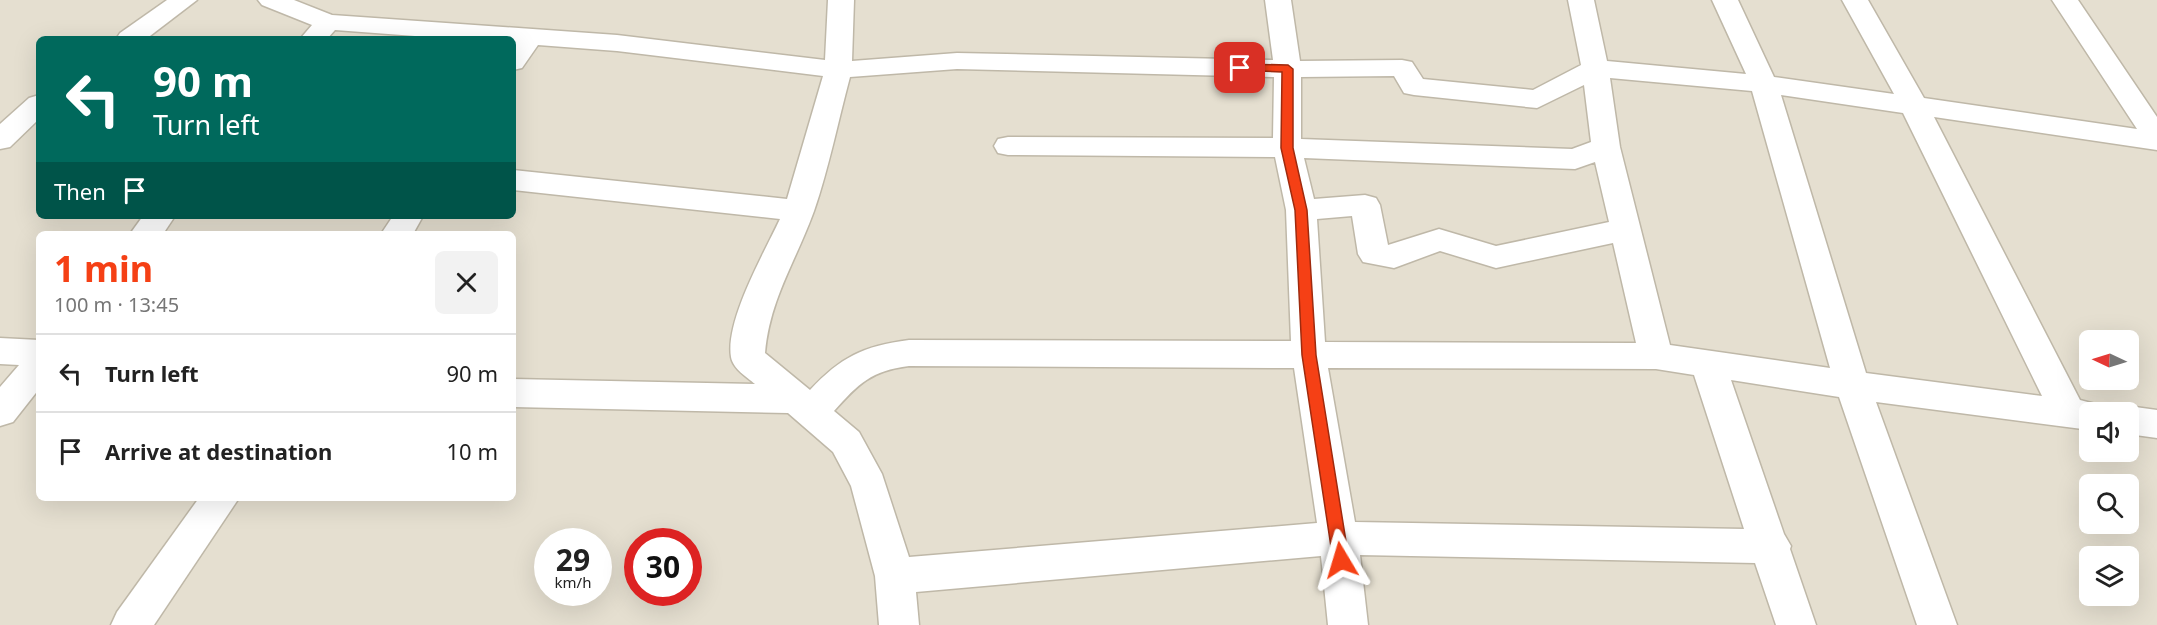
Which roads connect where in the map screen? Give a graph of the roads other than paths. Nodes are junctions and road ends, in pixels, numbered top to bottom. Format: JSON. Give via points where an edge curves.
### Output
{"nodes":[{"id":1,"x":184,"y":0,"type":"edge"},
{"id":2,"x":271,"y":0,"type":"edge"},
{"id":3,"x":842,"y":0,"type":"edge"},
{"id":4,"x":1278,"y":0,"type":"edge"},
{"id":5,"x":1581,"y":0,"type":"edge"},
{"id":6,"x":1725,"y":0,"type":"edge"},
{"id":7,"x":1855,"y":0,"type":"edge"},
{"id":8,"x":2065,"y":0,"type":"edge"},
{"id":9,"x":320,"y":31,"type":"edge"},
{"id":10,"x":133,"y":36,"type":"edge"},
{"id":11,"x":531,"y":36,"type":"junction"},
{"id":12,"x":516,"y":58,"type":"edge"},
{"id":13,"x":1595,"y":68,"type":"junction"},
{"id":14,"x":1288,"y":69,"type":"junction"},
{"id":15,"x":838,"y":70,"type":"junction"},
{"id":16,"x":1764,"y":84,"type":"junction"},
{"id":17,"x":1914,"y":106,"type":"junction"},
{"id":18,"x":36,"y":107,"type":"edge"},
{"id":19,"x":0,"y":140,"type":"edge"},
{"id":20,"x":2157,"y":140,"type":"edge"},
{"id":21,"x":1008,"y":146,"type":"dead end"},
{"id":22,"x":1606,"y":147,"type":"junction"},
{"id":23,"x":1287,"y":148,"type":"junction"},
{"id":24,"x":516,"y":180,"type":"edge"},
{"id":25,"x":1301,"y":210,"type":"junction"},
{"id":26,"x":799,"y":211,"type":"junction"},
{"id":27,"x":158,"y":219,"type":"edge"},
{"id":28,"x":1624,"y":230,"type":"junction"},
{"id":29,"x":148,"y":231,"type":"edge"},
{"id":30,"x":0,"y":351,"type":"edge"},
{"id":31,"x":36,"y":353,"type":"edge"},
{"id":32,"x":1309,"y":355,"type":"junction"},
{"id":33,"x":1656,"y":356,"type":"junction"},
{"id":34,"x":1708,"y":364,"type":"junction"},
{"id":35,"x":36,"y":369,"type":"edge"},
{"id":36,"x":1852,"y":386,"type":"junction"},
{"id":37,"x":516,"y":393,"type":"edge"},
{"id":38,"x":802,"y":406,"type":"junction"},
{"id":39,"x":0,"y":412,"type":"edge"},
{"id":40,"x":2079,"y":415,"type":"edge"},
{"id":41,"x":2139,"y":422,"type":"edge"},
{"id":42,"x":2157,"y":424,"type":"edge"},
{"id":43,"x":218,"y":501,"type":"edge"},
{"id":44,"x":1338,"y":538,"type":"junction"},
{"id":45,"x":1772,"y":546,"type":"junction"},
{"id":46,"x":895,"y":576,"type":"junction"},
{"id":47,"x":131,"y":625,"type":"edge"},
{"id":48,"x":899,"y":625,"type":"edge"},
{"id":49,"x":1348,"y":625,"type":"edge"},
{"id":50,"x":1796,"y":625,"type":"edge"},
{"id":51,"x":1937,"y":625,"type":"edge"}],
"edges":[{"from":1,"to":10,"type":"street"},
{"from":2,"to":9,"type":"street"},
{"from":3,"to":15,"type":"street"},
{"from":4,"to":14,"type":"street"},
{"from":5,"to":13,"type":"street"},
{"from":6,"to":16,"type":"street"},
{"from":7,"to":17,"type":"street"},
{"from":8,"to":20,"type":"street"},
{"from":9,"to":11,"type":"street"},
{"from":11,"to":12,"type":"street"},
{"from":11,"to":15,"type":"street"},
{"from":13,"to":14,"type":"street","via":[[1537,99],[1414,87],[1402,68]]},
{"from":13,"to":16,"type":"street"},
{"from":13,"to":22,"type":"street"},
{"from":14,"to":15,"type":"street","via":[[957,61]]},
{"from":14,"to":23,"type":"street"},
{"from":15,"to":26,"type":"street"},
{"from":16,"to":17,"type":"street"},
{"from":16,"to":36,"type":"street"},
{"from":17,"to":20,"type":"street"},
{"from":17,"to":40,"type":"street"},
{"from":18,"to":19,"type":"street"},
{"from":21,"to":23,"type":"street"},
{"from":22,"to":23,"type":"street","via":[[1575,159]]},
{"from":22,"to":28,"type":"street"},
{"from":23,"to":25,"type":"street"},
{"from":24,"to":26,"type":"street"},
{"from":25,"to":28,"type":"street","via":[[1365,205],[1374,254],[1394,257],[1439,240],[1496,257]]},
{"from":25,"to":32,"type":"street"},
{"from":26,"to":38,"type":"street","via":[[751,324],[747,358]]},
{"from":27,"to":29,"type":"street"},
{"from":28,"to":33,"type":"street"},
{"from":30,"to":31,"type":"street"},
{"from":32,"to":33,"type":"street"},
{"from":32,"to":38,"type":"street","via":[[879,356],[858,364]]},
{"from":32,"to":44,"type":"street"},
{"from":33,"to":34,"type":"street"},
{"from":34,"to":36,"type":"street"},
{"from":34,"to":45,"type":"street"},
{"from":35,"to":39,"type":"street"},
{"from":36,"to":40,"type":"street"},
{"from":36,"to":51,"type":"street"},
{"from":37,"to":38,"type":"street"},
{"from":38,"to":46,"type":"street","via":[[846,442],[869,485]]},
{"from":41,"to":42,"type":"street"},
{"from":43,"to":47,"type":"street"},
{"from":44,"to":45,"type":"street"},
{"from":44,"to":46,"type":"street"},
{"from":44,"to":49,"type":"street"},
{"from":45,"to":50,"type":"street"},
{"from":46,"to":48,"type":"street"}]}
